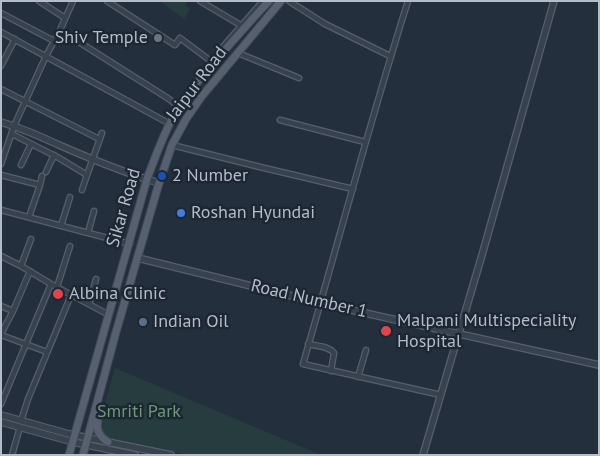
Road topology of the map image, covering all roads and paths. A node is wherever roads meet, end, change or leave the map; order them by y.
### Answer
1 (39, 1) edge
2 (73, 1) edge
3 (107, 1) edge
4 (200, 1) edge
5 (263, 1) edge
6 (269, 1) edge
7 (281, 1) edge
8 (289, 1) edge
9 (408, 1) edge
10 (554, 1) edge
11 (1, 13) edge
12 (66, 18) junction
13 (242, 27) junction
14 (60, 30) junction
15 (1, 32) edge
16 (15, 39) junction
17 (54, 41) junction
18 (238, 53) junction
19 (46, 56) junction
20 (390, 56) junction
21 (211, 63) junction
22 (1, 66) edge
23 (300, 78) dead end
24 (1, 89) edge
25 (25, 102) junction
26 (178, 106) junction
27 (280, 120) dead end
28 (1, 122) edge
29 (168, 123) junction
30 (14, 126) junction
31 (102, 133) dead end
32 (12, 134) junction
33 (99, 139) junction
34 (365, 142) junction
35 (31, 144) junction
36 (172, 145) junction
37 (54, 155) junction
38 (92, 159) junction
39 (1, 164) edge
40 (22, 165) dead end
41 (1, 175) edge
42 (87, 175) junction
43 (146, 179) junction
44 (159, 183) junction
45 (40, 185) junction
46 (353, 189) junction
47 (82, 190) dead end
48 (70, 197) dead end
49 (1, 210) edge
50 (94, 211) dead end
51 (120, 215) dead end
52 (29, 217) junction
53 (61, 226) junction
54 (88, 233) junction
55 (30, 239) dead end
56 (112, 239) junction
57 (128, 244) junction
58 (70, 246) dead end
59 (1, 256) edge
60 (138, 258) junction
61 (21, 266) junction
62 (30, 271) junction
63 (96, 280) dead end
64 (51, 284) junction
65 (57, 288) junction
66 (71, 295) junction
67 (320, 303) junction
68 (89, 304) junction
69 (1, 306) edge
70 (13, 311) junction
71 (108, 314) junction
72 (1, 334) edge
73 (459, 334) junction
74 (26, 344) junction
75 (308, 344) junction
76 (366, 350) dead end
77 (47, 352) junction
78 (599, 365) edge
79 (331, 370) junction
80 (358, 376) junction
81 (441, 395) junction
82 (1, 404) edge
83 (96, 407) junction
84 (1, 415) edge
85 (1, 422) edge
86 (20, 424) junction
87 (73, 437) junction
88 (87, 441) junction
89 (108, 442) junction
90 (12, 455) edge
91 (69, 455) edge
92 (83, 455) edge
93 (135, 455) edge
94 (171, 455) edge
95 (423, 455) edge

1 - 12 street
2 - 12 street
3 - 21 street
4 - 13 street
5 - 13 street
6 - 13 main road, Sikar Road
7 - 18 main road, Jaipur Road
8 - 20 street
9 - 20 street
10 - 73 street
11 - 17 street
12 - 14 street
13 - 21 main road, Sikar Road
14 - 17 street
14 - 26 street
15 - 16 street
16 - 19 street
16 - 22 street
17 - 19 street
18 - 23 street
18 - 36 main road, Jaipur Road
19 - 25 street
19 - 29 street
20 - 34 street
21 - 26 main road, Sikar Road
24 - 25 street
25 - 30 street
25 - 33 street
26 - 29 main road, Sikar Road
27 - 34 street
28 - 30 street
29 - 43 main road, Sikar Road
30 - 32 street
30 - 38 street
31 - 33 street
32 - 35 street
32 - 39 street
33 - 38 street
34 - 46 street
35 - 37 street
35 - 40 street
36 - 44 main road, Jaipur Road
36 - 46 street
37 - 42 street
37 - 45 street
38 - 42 street
38 - 43 street
41 - 45 street
42 - 47 street
43 - 44 street
43 - 57 main road, Sikar Road
44 - 60 main road, Jaipur Road
45 - 52 street
46 - 67 street
48 - 53 street
49 - 52 street
50 - 54 street
51 - 56 street
52 - 53 street
53 - 54 street
54 - 56 street
55 - 61 street
56 - 57 street
57 - 71 main road, Sikar Road
58 - 65 street
59 - 61 street
60 - 67 street, Road Number 1
60 - 83 main road, Jaipur Road
61 - 62 street
62 - 64 street
62 - 70 street
63 - 68 street
64 - 65 street
64 - 74 street
65 - 66 street
66 - 68 street
66 - 77 street
67 - 73 street, Road Number 1
67 - 75 street
68 - 71 street
69 - 70 street
70 - 72 street
71 - 87 main road, Sikar Road
72 - 74 street
73 - 78 street, Road Number 1
73 - 81 street
74 - 77 street
74 - 82 street
75 - 79 street
75 - 79 street
76 - 80 street
77 - 86 street
79 - 80 street
80 - 81 street
81 - 95 street
83 - 88 main road, Jaipur Road
83 - 89 main road
84 - 86 street
85 - 86 street
86 - 87 street
86 - 90 street
87 - 88 street
87 - 91 main road, Sikar Road
88 - 89 street
88 - 92 main road, Jaipur Road
88 - 93 street
89 - 94 street

